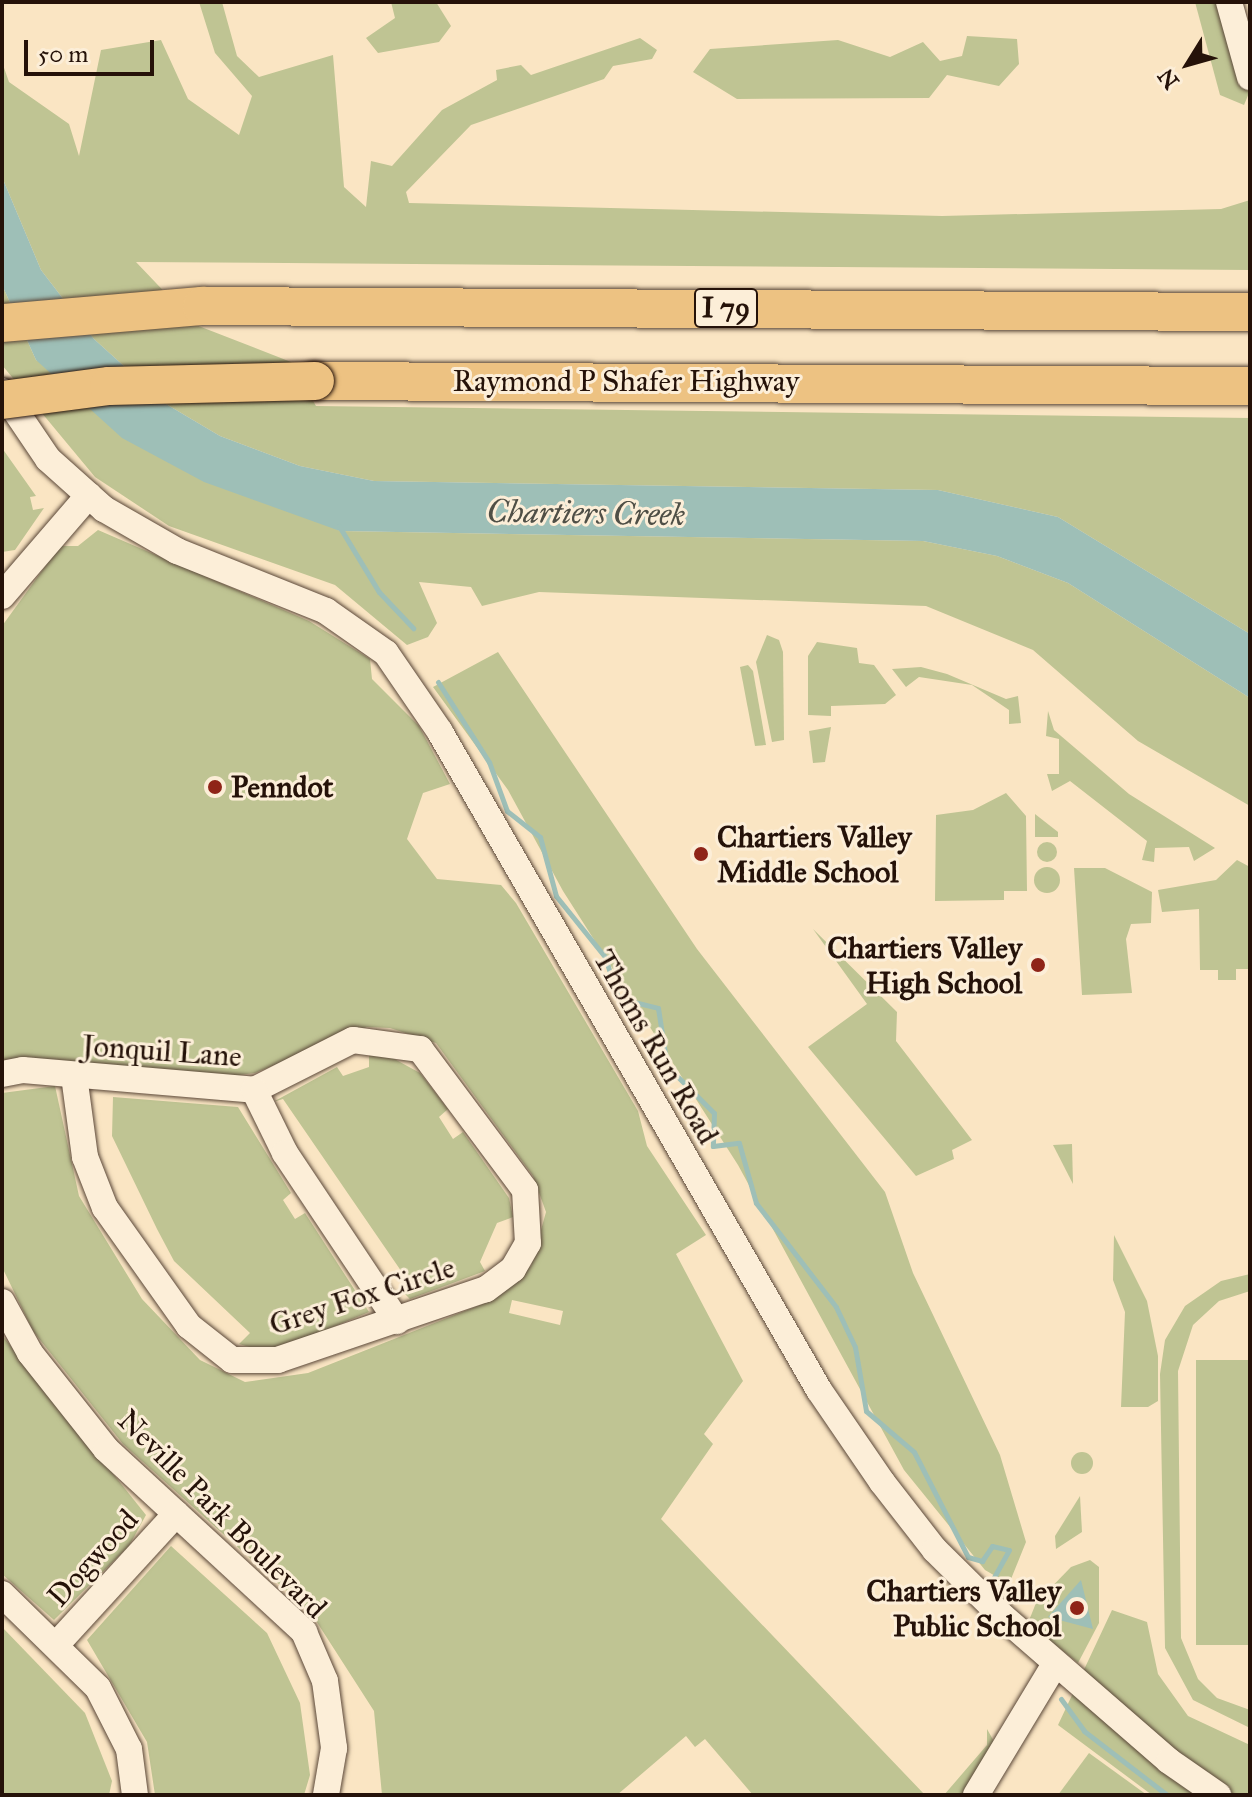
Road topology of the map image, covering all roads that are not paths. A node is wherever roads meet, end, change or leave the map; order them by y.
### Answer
1 (1229, 2) edge
2 (1250, 77) edge
3 (1250, 293) edge
4 (839, 309) junction
5 (1250, 312) edge
6 (2, 323) edge
7 (1250, 386) edge
8 (2, 391) edge
9 (2, 400) edge
10 (89, 495) junction
11 (2, 596) edge
12 (353, 1040) joint
13 (2, 1074) edge
14 (74, 1076) junction
15 (254, 1090) junction
16 (2, 1302) edge
17 (397, 1321) junction
18 (176, 1514) junction
19 (2, 1594) edge
20 (56, 1645) junction
21 (1055, 1664) junction
22 (135, 1795) edge
23 (326, 1795) edge
24 (976, 1795) edge
25 (1218, 1795) edge

1 - 2 street
3 - 4 highway
4 - 5 highway, I 79
4 - 6 highway, I 79
7 - 9 highway, Raymond P Shafer Highway, bridge
8 - 10 street, Thoms Run Road
10 - 11 street
10 - 21 street, Thoms Run Road
12 - 15 street, Jonquil Lane
12 - 17 street, Grey Fox Circle
13 - 14 street, Jonquil Lane
14 - 15 street, Jonquil Lane
14 - 17 street, Grey Fox Circle
15 - 17 street
16 - 18 street, Neville Park Boulevard
18 - 20 street, Dogwood
18 - 23 street, Neville Park Boulevard
19 - 20 street
20 - 22 street
21 - 24 street
21 - 25 street, Thoms Run Road

